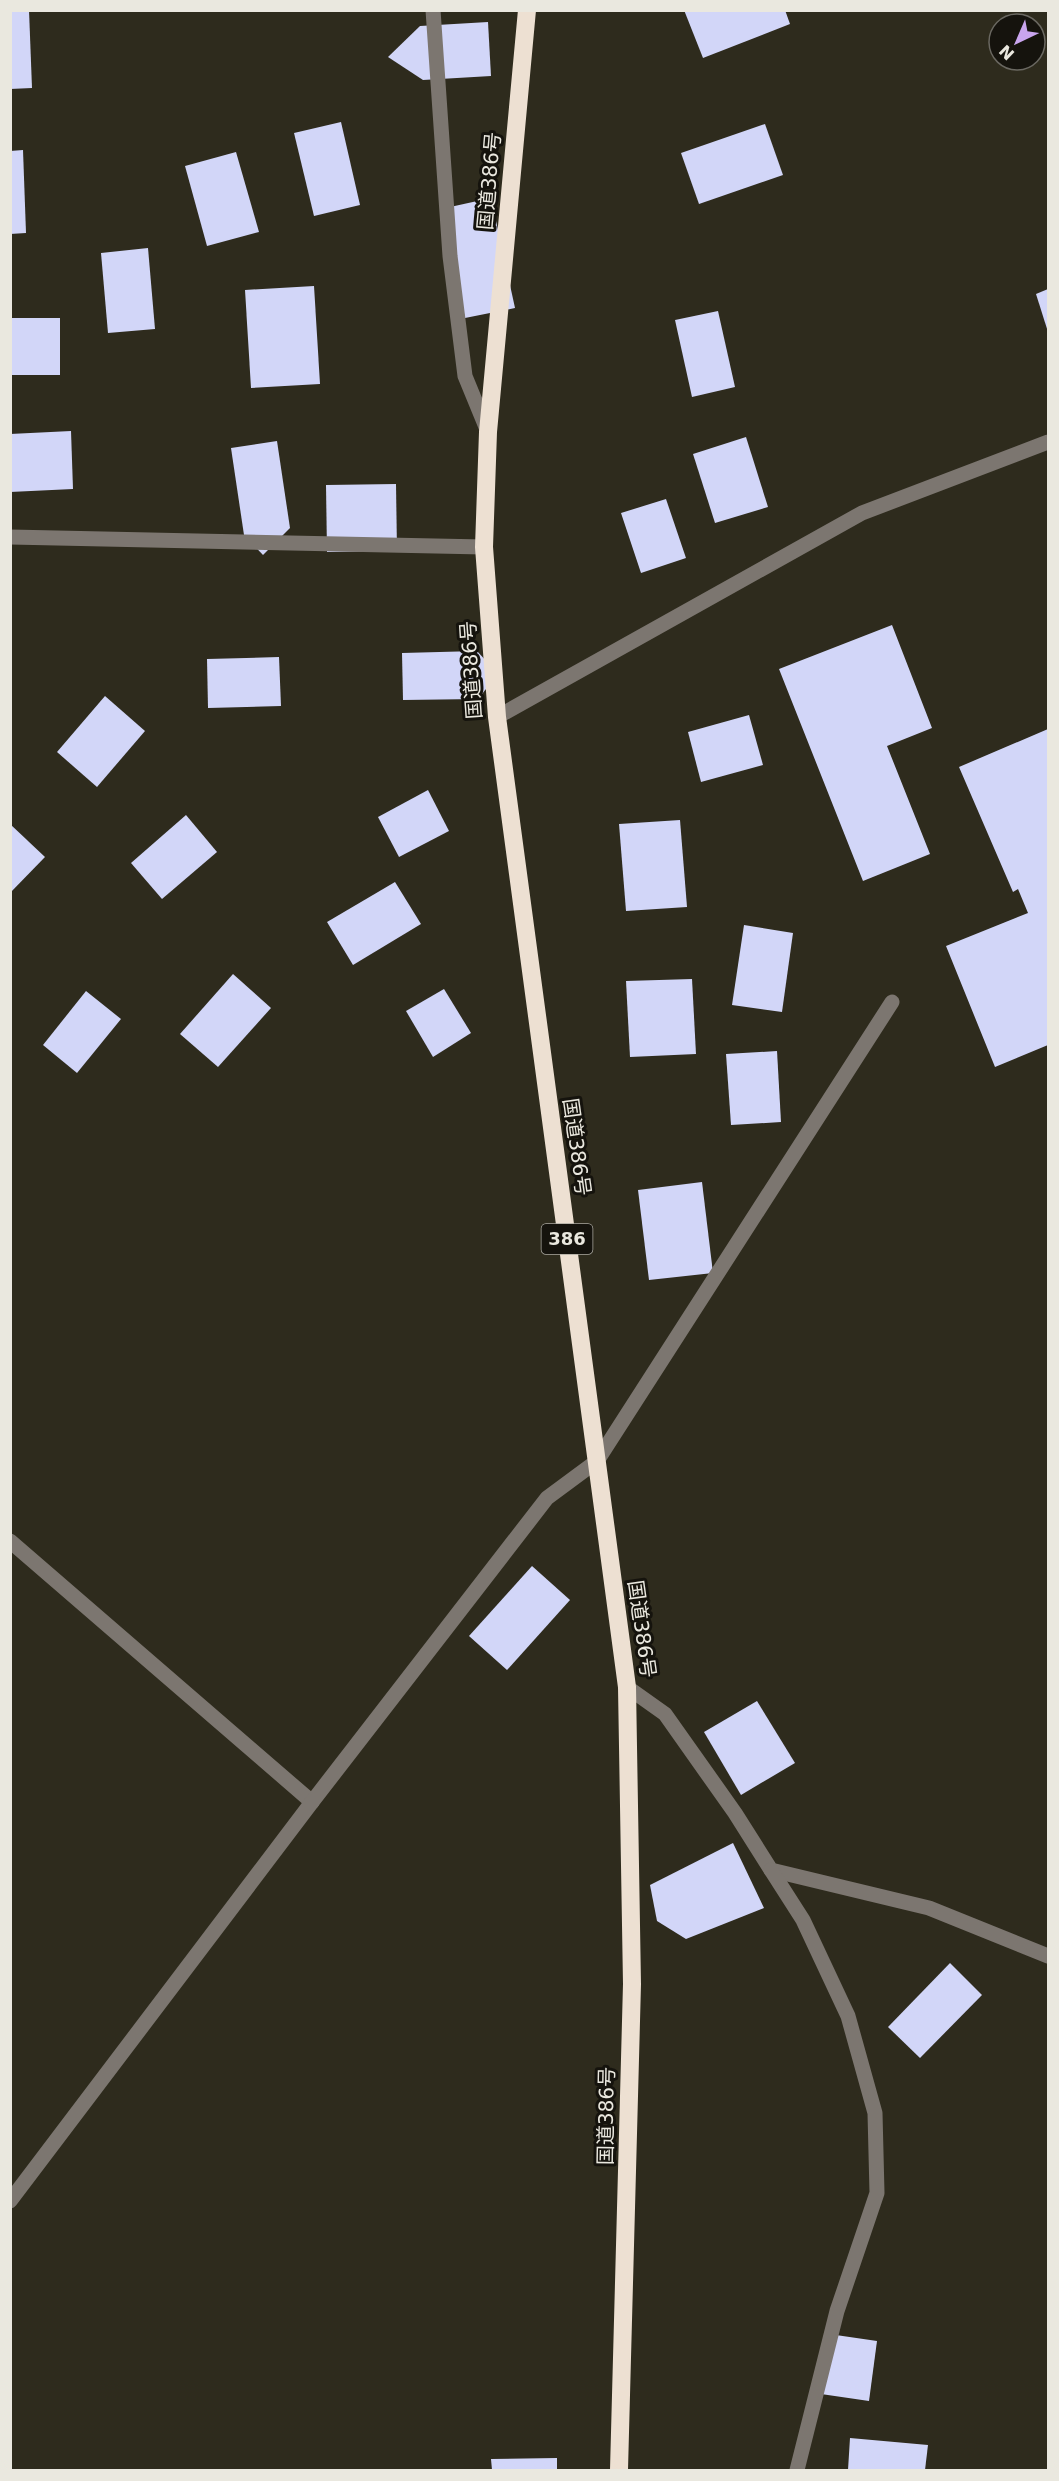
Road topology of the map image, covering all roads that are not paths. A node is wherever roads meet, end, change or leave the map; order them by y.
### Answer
1 (433, 10) edge
2 (528, 10) edge
3 (488, 432) junction
4 (1048, 442) edge
5 (10, 537) edge
6 (484, 547) junction
7 (497, 717) junction
8 (892, 1002) dead end
9 (597, 1461) junction
10 (10, 1542) edge
11 (627, 1687) junction
12 (312, 1802) junction
13 (771, 1870) junction
14 (1048, 1956) edge
15 (10, 2202) edge
16 (619, 2470) edge
17 (796, 2470) edge

1 - 3 street
2 - 3 highway, 国道386号 / 386
3 - 6 highway, 国道386号 / 386
4 - 7 street
5 - 6 street
6 - 7 highway, 国道386号 / 386
7 - 9 highway, 国道386号 / 386
8 - 9 street
9 - 11 highway, 国道386号 / 386
9 - 12 street
10 - 12 street
11 - 13 street
11 - 16 highway, 国道386号 / 386
12 - 15 street
13 - 14 street
13 - 17 street

